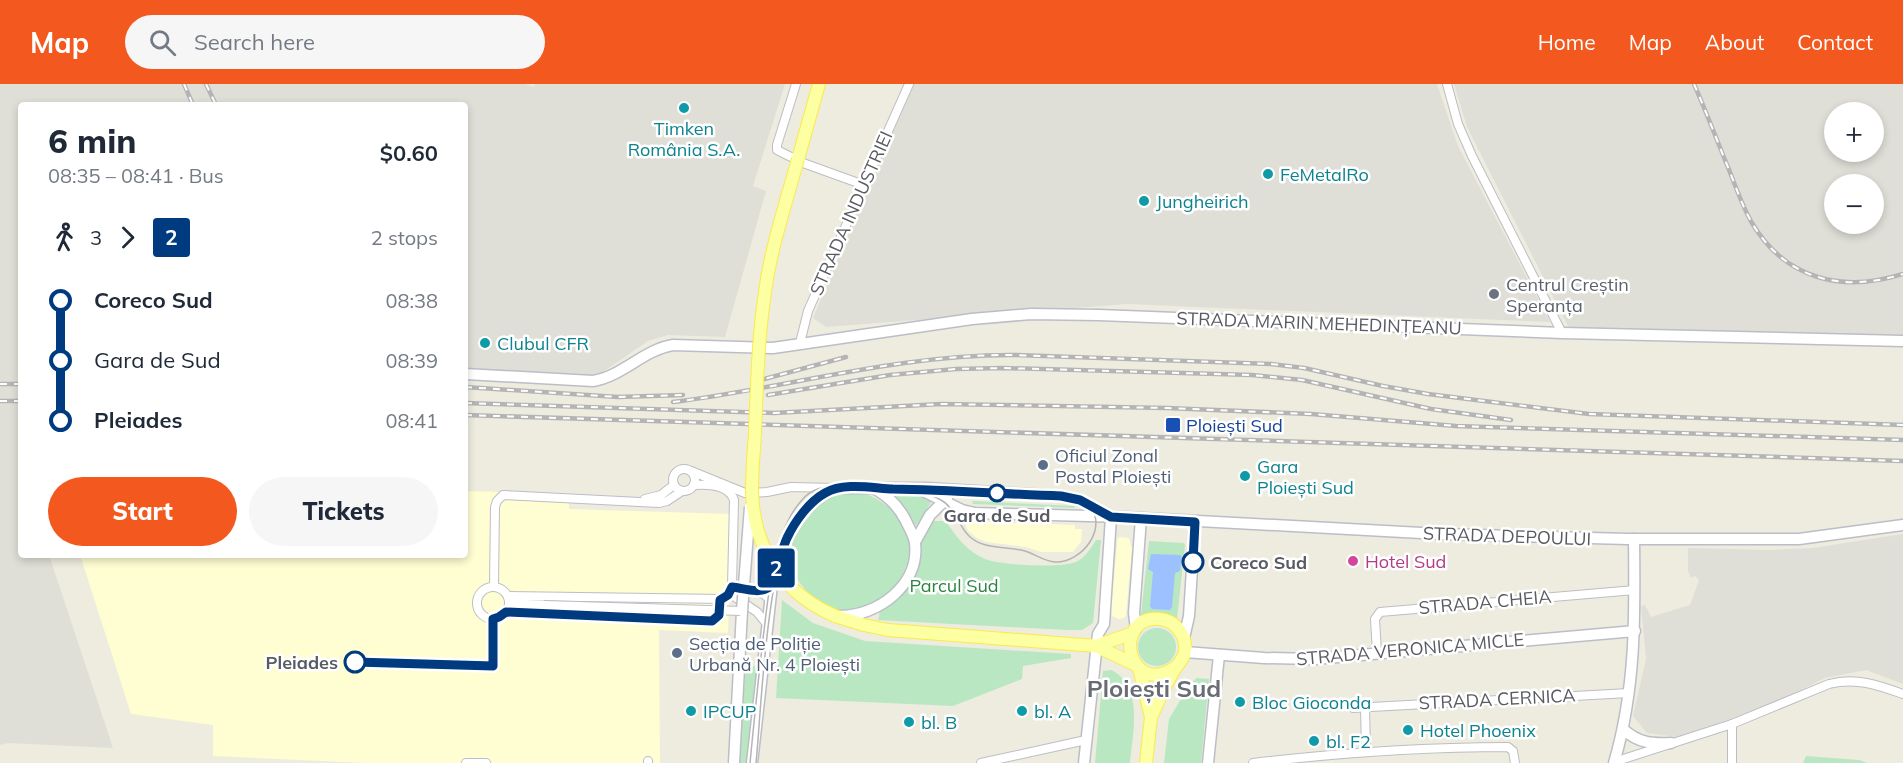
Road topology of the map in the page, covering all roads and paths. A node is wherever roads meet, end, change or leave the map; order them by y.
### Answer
1 (796, 84) edge
2 (819, 84) edge
3 (909, 84) edge
4 (1447, 84) edge
5 (864, 185) junction
6 (1562, 333) junction
7 (1903, 341) edge
8 (800, 343) junction
9 (468, 374) edge
10 (691, 471) junction
11 (674, 484) junction
12 (694, 485) junction
13 (801, 487) junction
14 (838, 488) junction
15 (873, 488) junction
16 (919, 489) junction
17 (682, 491) junction
18 (957, 491) junction
19 (747, 497) junction
20 (734, 500) junction
21 (635, 501) junction
22 (944, 501) junction
23 (1111, 517) junction
24 (1141, 518) junction
25 (1195, 522) junction
26 (796, 524) junction
27 (1903, 525) edge
28 (1634, 539) junction
29 (915, 542) junction
30 (772, 585) junction
31 (494, 586) junction
32 (731, 590) junction
33 (1635, 590) junction
34 (759, 591) junction
35 (770, 598) junction
36 (508, 600) junction
37 (696, 600) junction
38 (720, 600) junction
39 (691, 611) junction
40 (506, 612) junction
41 (742, 612) junction
42 (835, 616) junction
43 (679, 620) junction
44 (698, 621) junction
45 (767, 624) junction
46 (1134, 631) junction
47 (1635, 631) junction
48 (1184, 638) junction
49 (1096, 647) junction
50 (1185, 652) junction
51 (1377, 653) junction
52 (1219, 655) junction
53 (1137, 666) junction
54 (1176, 667) junction
55 (1629, 693) junction
56 (1145, 694) junction
57 (1903, 694) edge
58 (1365, 707) junction
59 (1353, 708) dead end
60 (1151, 717) junction
61 (1732, 724) junction
62 (1623, 729) junction
63 (1086, 740) junction
64 (1671, 743) junction
65 (1366, 751) junction
66 (466, 763) edge
67 (486, 763) edge
68 (734, 763) edge
69 (752, 763) edge
70 (981, 763) edge
71 (1084, 763) edge
72 (1146, 763) edge
73 (1208, 763) edge
74 (1253, 763) edge
75 (1515, 763) edge
76 (1614, 763) edge
77 (1732, 763) edge

1 - 5 street
2 - 19 main road, bridge
3 - 5 street, STRADA INDUSTRIEI
4 - 6 street
5 - 8 street, STRADA INDUSTRIEI
6 - 7 main road, STRADA MARIN MEHEDINȚEANU
6 - 8 main road, STRADA MARIN MEHEDINȚEANU
8 - 9 main road, STRADA MARIN MEHEDINȚEANU
10 - 11 street
10 - 12 street
10 - 19 street
11 - 17 street
11 - 21 street
12 - 17 street
12 - 20 street
13 - 14 street
13 - 19 street
13 - 26 street
14 - 15 main road, STRADA DEPOULUI
14 - 26 main road
15 - 16 main road, STRADA DEPOULUI
15 - 29 main road
16 - 18 main road, STRADA DEPOULUI
16 - 22 main road, STRADA DEPOULUI
17 - 21 street
18 - 22 main road
18 - 23 main road, STRADA DEPOULUI
19 - 20 street
19 - 41 main road, bridge
19 - 42 main road, bridge
20 - 32 street
21 - 31 street
22 - 23 main road, STRADA DEPOULUI
22 - 29 main road
23 - 24 main road, STRADA DEPOULUI
23 - 49 main road
24 - 25 main road, STRADA DEPOULUI
24 - 46 main road
25 - 28 main road, STRADA DEPOULUI
25 - 48 main road
26 - 30 main road
27 - 28 main road, STRADA DEPOULUI
28 - 33 main road
29 - 42 main road
30 - 34 street
30 - 35 main road
31 - 36 street
31 - 40 street
32 - 34 street
32 - 38 street
32 - 45 street
33 - 47 main road
33 - 51 street, STRADA CHEIA
34 - 35 street
35 - 45 main road
36 - 37 street
36 - 40 street
36 - 41 street, bridge
37 - 38 street
37 - 39 street
38 - 44 street
39 - 43 street
39 - 44 street
40 - 43 street
41 - 68 main road
42 - 49 main road
43 - 44 street
45 - 69 main road
46 - 48 main road
46 - 49 main road
46 - 53 main road
47 - 51 main road, STRADA VERONICA MICLE
47 - 55 main road
48 - 50 main road
49 - 53 main road
49 - 56 main road
49 - 63 main road
50 - 52 main road, STRADA VERONICA MICLE
50 - 54 main road
51 - 52 main road, STRADA VERONICA MICLE
52 - 73 main road
53 - 54 main road
53 - 56 main road
54 - 60 main road
55 - 58 street, STRADA CERNICA
55 - 62 main road
56 - 60 main road
57 - 61 street
58 - 59 street, STRADA CERNICA
58 - 65 street
60 - 72 main road
61 - 64 street
61 - 77 street
62 - 64 main road
62 - 76 main road
63 - 70 street
63 - 71 main road
64 - 76 street
65 - 74 street
65 - 75 street
66 - 67 street

